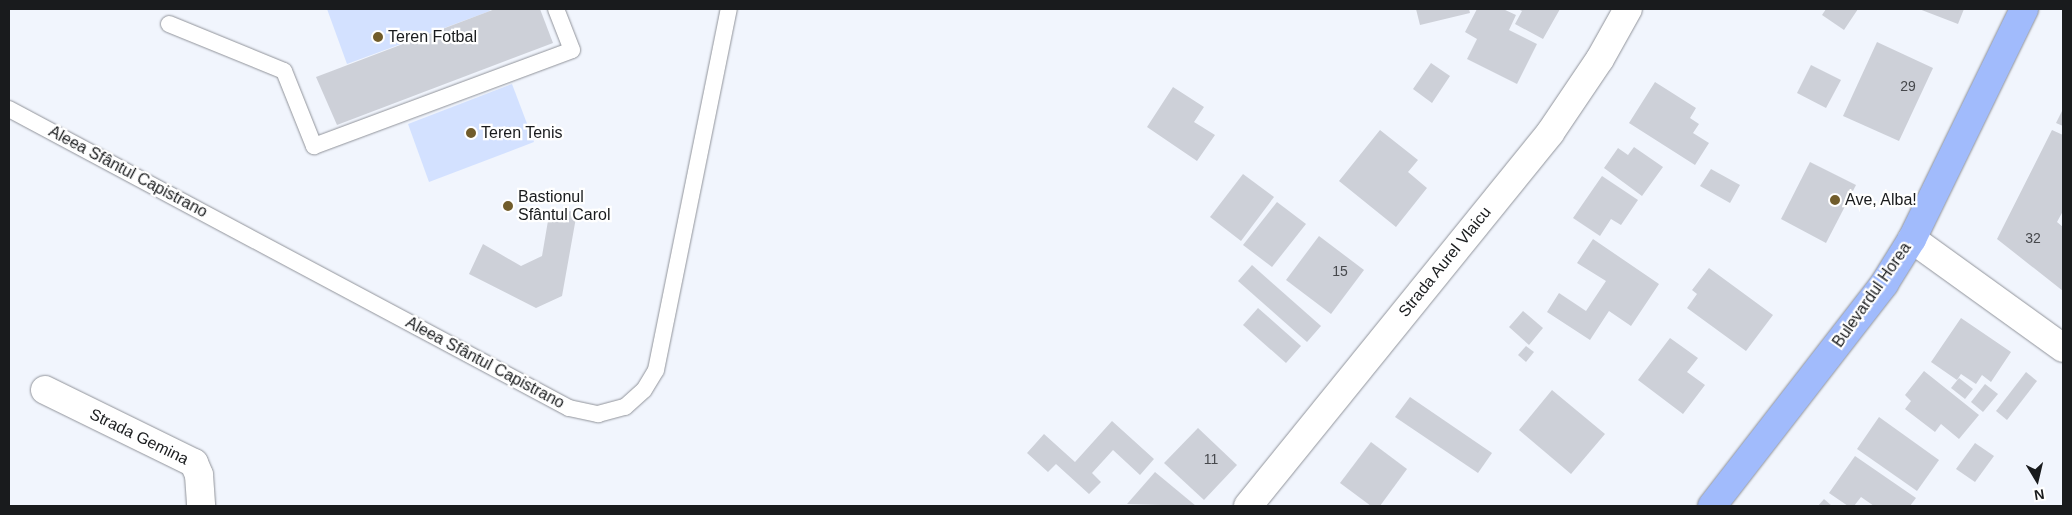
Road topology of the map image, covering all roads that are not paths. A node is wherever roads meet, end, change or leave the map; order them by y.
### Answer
1 (556, 9) edge
2 (729, 9) edge
3 (1628, 9) edge
4 (2024, 9) edge
5 (169, 24) dead end
6 (9, 109) edge
7 (1912, 239) junction
8 (2063, 348) edge
9 (45, 390) dead end
10 (201, 506) edge
11 (1248, 506) edge
12 (1712, 506) edge

1 - 5 lane
2 - 6 lane, Aleea Sfântul Capistrano
3 - 11 street, Strada Aurel Vlaicu
4 - 7 main road, Bulevardul Horea
7 - 8 street
7 - 12 main road, Bulevardul Horea
9 - 10 street, Strada Gemina

